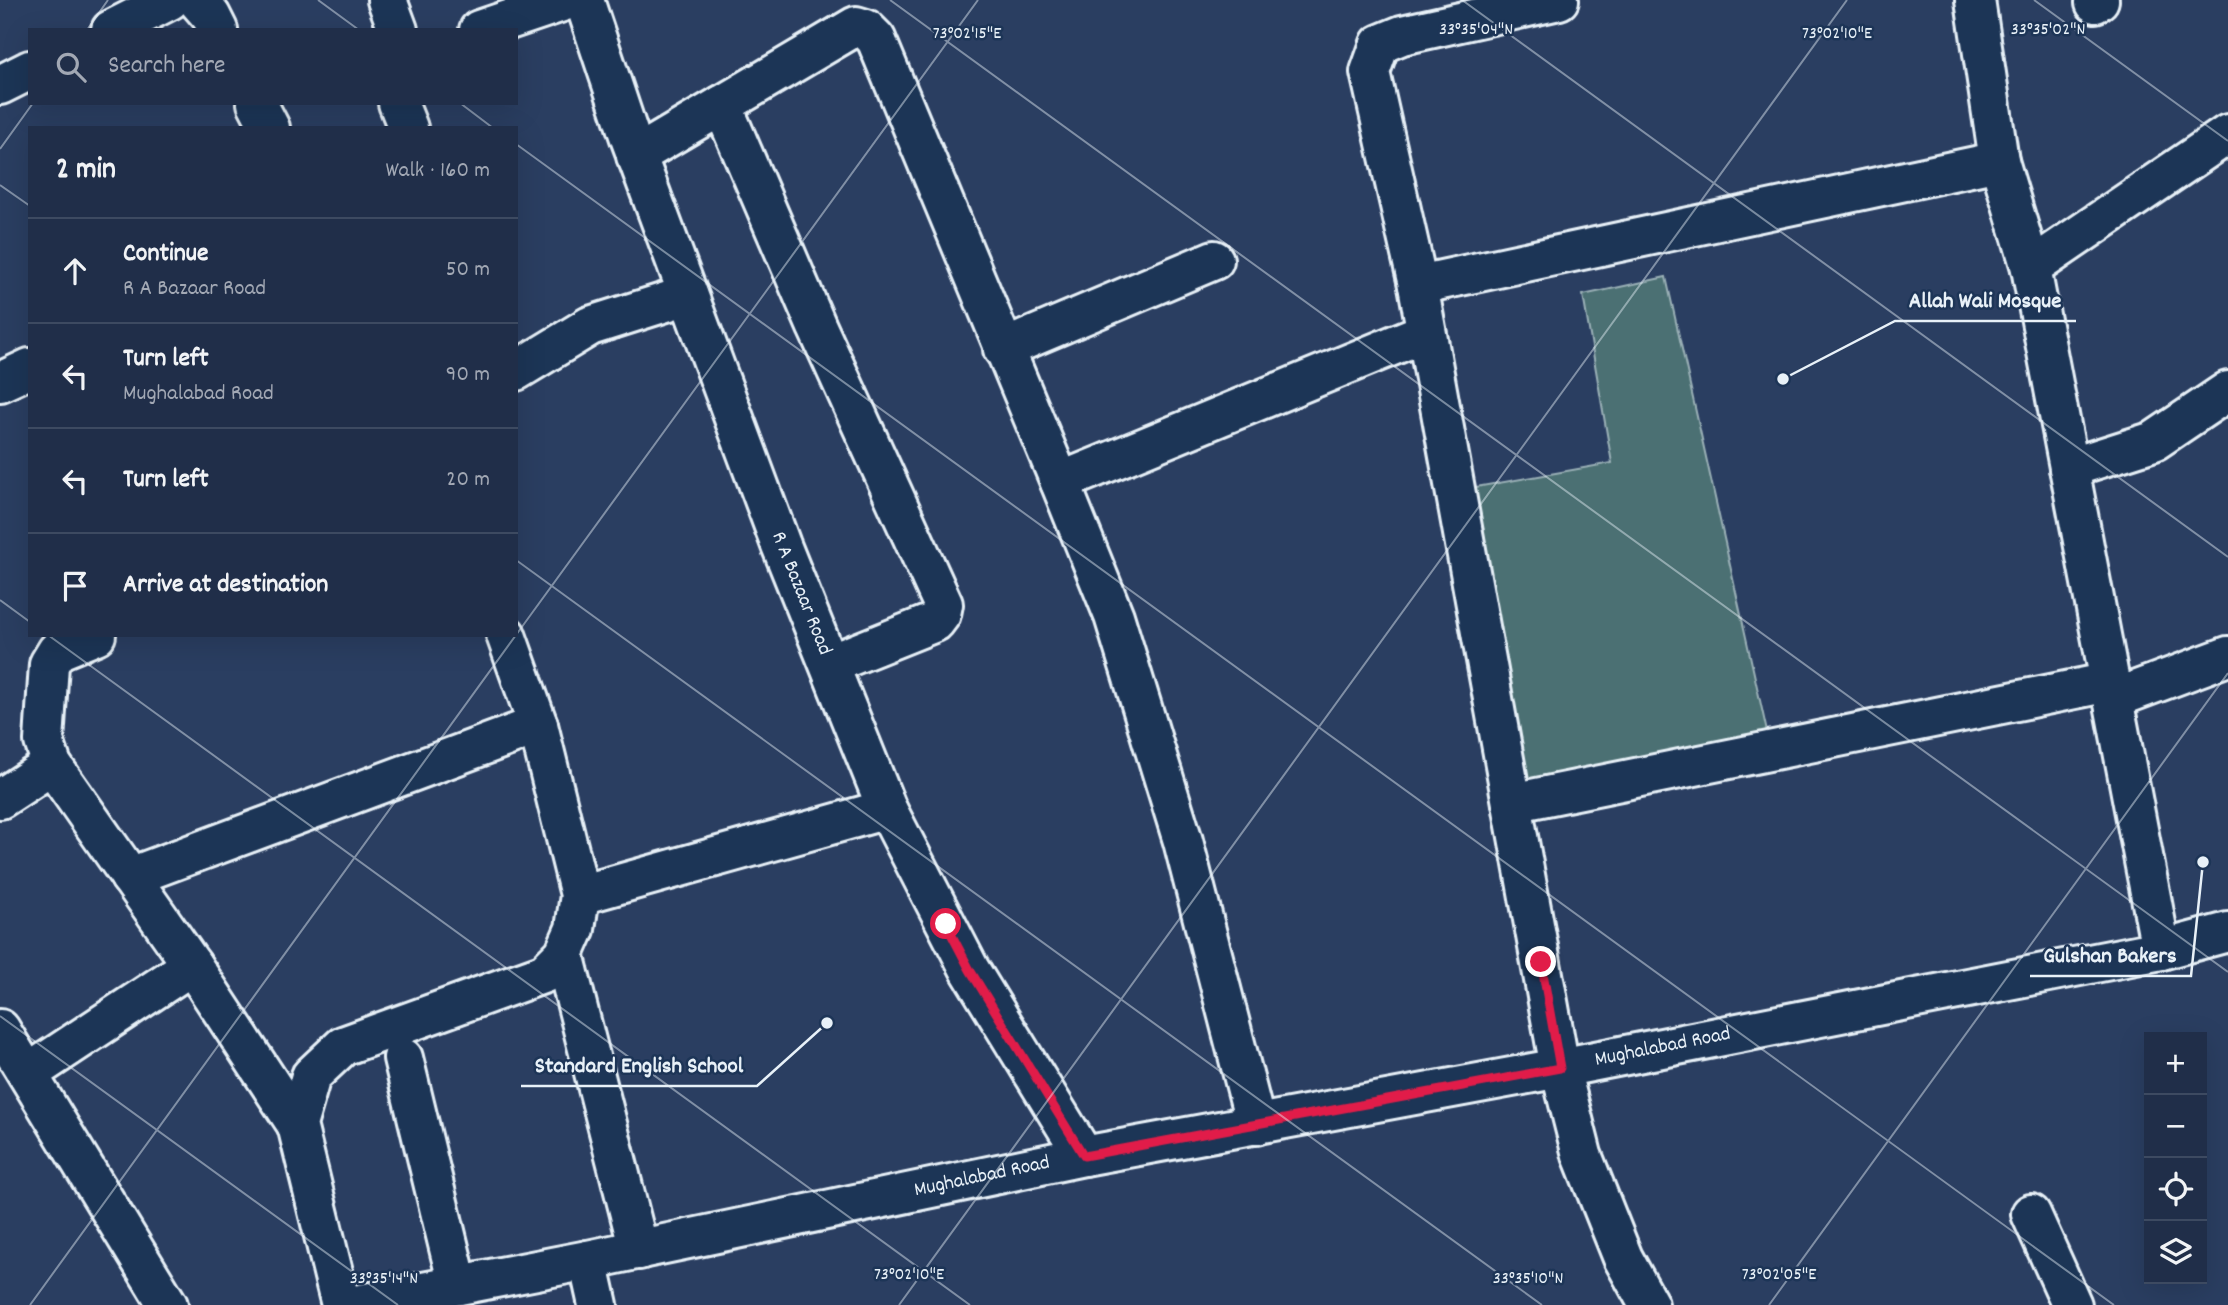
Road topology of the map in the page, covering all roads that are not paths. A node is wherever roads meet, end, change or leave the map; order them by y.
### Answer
1 (170, 0) edge
2 (197, 0) edge
3 (387, 0) edge
4 (568, 0) edge
5 (584, 0) edge
6 (1559, 0) edge
7 (1975, 0) edge
8 (126, 17) edge
9 (217, 28) edge
10 (397, 28) edge
11 (486, 28) edge
12 (28, 71) edge
13 (0, 85) edge
14 (258, 105) edge
15 (399, 105) edge
16 (722, 105) junction
17 (269, 126) edge
18 (407, 126) edge
19 (2228, 134) edge
20 (636, 156) junction
21 (1999, 162) junction
22 (1214, 260) dead end
23 (2031, 268) junction
24 (1418, 285) junction
25 (688, 295) junction
26 (1426, 331) junction
27 (1003, 349) junction
28 (518, 365) edge
29 (28, 369) edge
30 (0, 382) edge
31 (2228, 391) edge
32 (2069, 468) junction
33 (1060, 482) junction
34 (91, 637) edge
35 (507, 637) edge
36 (2228, 656) edge
37 (830, 664) junction
38 (2111, 690) junction
39 (538, 725) junction
40 (52, 765) junction
41 (0, 799) edge
42 (1512, 803) junction
43 (887, 808) junction
44 (130, 877) junction
45 (580, 895) junction
46 (2228, 932) edge
47 (2161, 950) junction
48 (564, 954) junction
49 (192, 965) junction
50 (0, 1029) edge
51 (403, 1058) dead end
52 (1560, 1068) junction
53 (29, 1073) junction
54 (297, 1125) junction
55 (1256, 1125) junction
56 (1084, 1156) junction
57 (2031, 1213) dead end
58 (639, 1250) junction
59 (588, 1260) junction
60 (458, 1285) junction
61 (167, 1305) edge
62 (341, 1305) edge
63 (356, 1305) edge
64 (598, 1305) edge
65 (1649, 1305) edge
66 (2072, 1305) edge

1 - 8 street
2 - 9 street
3 - 10 street
4 - 11 street
5 - 20 street, R A Bazaar Road
6 - 24 street
7 - 21 street
12 - 13 street
14 - 17 street
15 - 18 street
16 - 20 street
16 - 27 street
16 - 37 street
19 - 23 street
20 - 25 street, R A Bazaar Road
21 - 23 street
21 - 24 street
22 - 27 street
23 - 32 street
24 - 26 street
25 - 28 street
25 - 37 street, R A Bazaar Road
26 - 33 street
26 - 42 street
27 - 33 street
29 - 30 street
31 - 32 street
32 - 38 street
33 - 55 street
34 - 40 street
35 - 39 street
36 - 38 street
37 - 43 street, R A Bazaar Road
38 - 42 street
38 - 47 street
39 - 44 street
39 - 45 street
40 - 41 street
40 - 44 street
42 - 52 street
43 - 45 street
43 - 56 street, R A Bazaar Road
44 - 49 street
45 - 48 street
46 - 47 street, Mughalabad Road
47 - 52 street, Mughalabad Road
48 - 54 street
48 - 58 street
49 - 53 street
49 - 54 street
50 - 53 street
51 - 60 street
52 - 55 street, Mughalabad Road
52 - 65 street
53 - 61 street
54 - 62 street
55 - 56 street, Mughalabad Road
56 - 58 street, Mughalabad Road
57 - 66 street
58 - 59 street, Mughalabad Road
59 - 60 street, Mughalabad Road
59 - 64 street
60 - 63 street, Mughalabad Road

